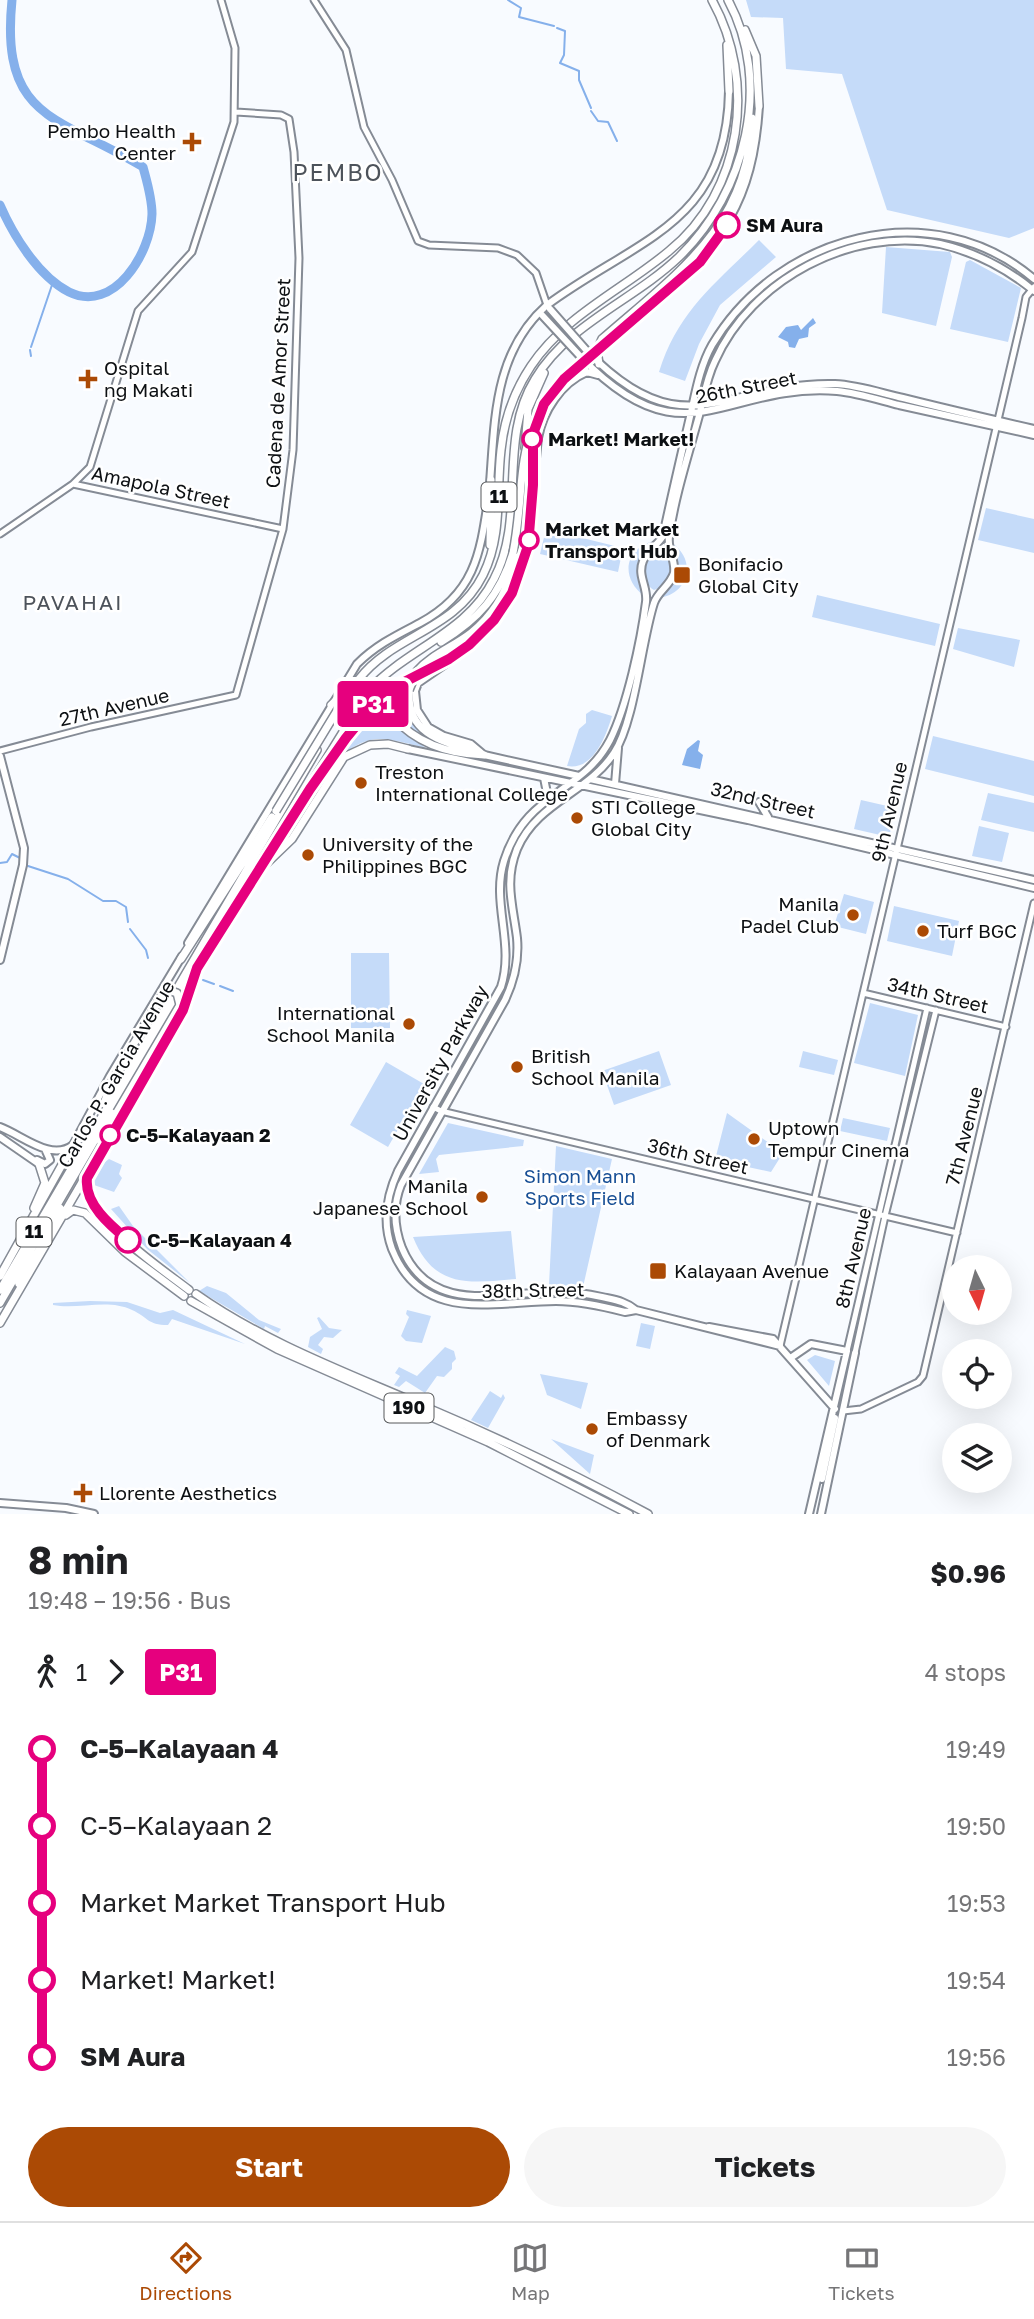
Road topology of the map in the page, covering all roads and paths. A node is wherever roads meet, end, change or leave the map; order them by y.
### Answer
1 (221, 0) edge
2 (314, 0) edge
3 (712, 0) edge
4 (728, 0) edge
5 (739, 21) junction
6 (726, 27) junction
7 (752, 89) junction
8 (729, 91) joint
9 (759, 106) joint
10 (236, 112) junction
11 (1034, 279) edge
12 (1033, 289) edge
13 (651, 306) tunnel mouth
14 (548, 307) junction
15 (541, 313) junction
16 (559, 349) junction
17 (582, 358) junction
18 (599, 364) junction
19 (598, 375) junction
20 (691, 410) junction
21 (700, 410) junction
22 (996, 424) junction
23 (1034, 429) edge
24 (533, 434) dead end
25 (1034, 435) edge
26 (491, 480) junction
27 (73, 484) junction
28 (533, 485) junction
29 (283, 529) junction
30 (0, 534) edge
31 (652, 548) junction
32 (671, 552) junction
33 (485, 572) junction
34 (644, 586) junction
35 (662, 591) junction
36 (469, 645) junction
37 (412, 655) junction
38 (360, 678) junction
39 (236, 695) joint
40 (331, 705) junction
41 (619, 744) junction
42 (408, 749) joint
43 (482, 753) junction
44 (0, 754) edge
45 (580, 777) junction
46 (544, 778) junction
47 (591, 779) junction
48 (569, 783) junction
49 (615, 784) junction
50 (579, 786) junction
51 (310, 789) junction
52 (548, 797) junction
53 (759, 802) dead end
54 (769, 818) junction
55 (896, 851) junction
56 (259, 870) junction
57 (1034, 880) edge
58 (1034, 888) edge
59 (1034, 903) edge
60 (192, 945) junction
61 (181, 959) junction
62 (0, 960) edge
63 (194, 966) junction
64 (167, 983) junction
65 (156, 991) dead end
66 (863, 993) junction
67 (927, 1008) junction
68 (936, 1010) junction
69 (1006, 1027) junction
70 (433, 1107) junction
71 (441, 1111) junction
72 (101, 1118) junction
73 (0, 1127) edge
74 (0, 1137) edge
75 (73, 1145) junction
76 (44, 1148) junction
77 (97, 1149) junction
78 (37, 1162) junction
79 (90, 1170) junction
80 (51, 1187) junction
81 (64, 1196) junction
82 (814, 1199) junction
83 (94, 1203) junction
84 (86, 1213) junction
85 (882, 1215) junction
86 (61, 1220) junction
87 (957, 1233) junction
88 (47, 1236) junction
89 (0, 1267) edge
90 (0, 1276) edge
91 (0, 1290) edge
92 (190, 1295) junction
93 (473, 1297) joint
94 (0, 1303) edge
95 (471, 1306) joint
96 (636, 1310) junction
97 (0, 1317) edge
98 (0, 1323) edge
99 (780, 1346) junction
100 (847, 1351) junction
101 (855, 1353) joint
102 (792, 1357) junction
103 (835, 1409) junction
104 (843, 1411) junction
105 (0, 1503) edge
106 (815, 1513) edge
107 (94, 1514) edge
108 (629, 1514) edge
109 (648, 1514) edge

1 - 10 street
2 - 14 street
3 - 6 main road, Carlos P. Garcia Avenue / 11
4 - 5 main road, Carlos P. Garcia Avenue / 11
5 - 7 main road, Carlos P. Garcia Avenue / 11
5 - 9 main road
6 - 8 main road
6 - 33 main road, Carlos P. Garcia Avenue / 11
7 - 16 main road, Carlos P. Garcia Avenue / 11
7 - 18 main road
8 - 14 main road, Carlos P. Garcia Avenue
9 - 13 main road
10 - 27 street
10 - 29 street, Cadena de Amor Street
11 - 20 main road
12 - 21 main road
12 - 22 street, 9th Avenue
14 - 15 main road, Carlos P. Garcia Avenue
14 - 18 main road, 26th Street, bridge
15 - 17 main road, 26th Street, bridge
15 - 26 main road, Carlos P. Garcia Avenue
16 - 37 main road, Carlos P. Garcia Avenue / 11
16 - 43 main road, bridge
17 - 19 main road, 26th Street
17 - 37 main road, bridge
18 - 20 main road, 26th Street
19 - 20 main road, 26th Street
19 - 28 main road
20 - 21 main road, 26th Street
20 - 31 main road
21 - 22 main road, 26th Street
21 - 32 main road
22 - 23 main road, 26th Street
22 - 25 main road, 26th Street
22 - 55 street, 9th Avenue
24 - 28 main road
26 - 33 main road
26 - 40 main road, Carlos P. Garcia Avenue
27 - 29 street, Amapola Street
27 - 30 street
28 - 36 main road
29 - 39 street, Cadena de Amor Street
31 - 32 main road
31 - 34 main road
32 - 35 main road
33 - 38 main road, Carlos P. Garcia Avenue / 11
34 - 35 main road
34 - 45 main road, University Parkway
35 - 41 main road
36 - 43 main road, 32nd Street
36 - 51 main road
37 - 51 main road, Carlos P. Garcia Avenue / 11
38 - 40 main road
38 - 63 main road, Carlos P. Garcia Avenue / 11
39 - 44 street, 27th Avenue
40 - 61 main road, Carlos P. Garcia Avenue
41 - 47 main road
41 - 49 main road
42 - 46 main road, 32nd Street
42 - 56 main road
43 - 45 main road, 32nd Street
43 - 60 main road, bridge
44 - 62 main road
45 - 47 main road, 32nd Street
45 - 48 main road, University Parkway
46 - 48 main road, 32nd Street
46 - 52 main road
47 - 49 main road, 32nd Street
47 - 50 main road, University Parkway
48 - 50 main road, 32nd Street
48 - 52 main road, University Parkway
49 - 54 main road, 32nd Street
50 - 55 main road, 32nd Street
50 - 71 main road, University Parkway
51 - 56 main road, Carlos P. Garcia Avenue / 11
52 - 70 main road, University Parkway
53 - 54 main road
54 - 55 main road, 32nd Street
55 - 57 main road, 32nd Street
55 - 58 main road, 32nd Street
55 - 66 street, 9th Avenue
56 - 63 main road, Carlos P. Garcia Avenue / 11
59 - 69 street, 7th Avenue
60 - 61 main road
60 - 63 main road
61 - 64 main road, Carlos P. Garcia Avenue
63 - 72 main road, Carlos P. Garcia Avenue / 11
63 - 79 main road
63 - 81 main road, Carlos P. Garcia Avenue / 11
64 - 65 main road
64 - 75 main road, Carlos P. Garcia Avenue
66 - 67 street, 34th Street
66 - 82 street, 9th Avenue
67 - 68 street, 34th Street
67 - 85 street, 8th Avenue
68 - 69 street, 34th Street
68 - 85 street, 8th Avenue
69 - 87 street, 7th Avenue
70 - 71 street, 36th Street
70 - 95 main road, University Parkway
71 - 82 street, 36th Street
71 - 93 main road, University Parkway
72 - 75 main road
72 - 77 main road, bridge
72 - 91 main road, Carlos P. Garcia Avenue / 11
73 - 76 main road
74 - 78 main road
75 - 76 main road
75 - 80 main road
76 - 78 main road
77 - 79 main road
77 - 81 main road
78 - 80 main road
78 - 89 main road
79 - 83 main road
79 - 86 main road
80 - 90 main road
81 - 88 main road
81 - 94 main road, Carlos P. Garcia Avenue / 11
82 - 85 street, 36th Street
82 - 99 street, 9th Avenue
83 - 84 main road
83 - 92 main road, 190
84 - 86 main road
84 - 92 main road, 190
85 - 87 street, 36th Street
85 - 100 street, 8th Avenue
85 - 101 street, 8th Avenue
86 - 88 main road
86 - 98 main road
87 - 104 street, 7th Avenue
88 - 97 main road
92 - 108 main road, 190
92 - 109 main road, 190
93 - 96 main road, 38th Street
95 - 96 main road, 38th Street
96 - 99 main road, 38th Street
99 - 102 main road, 38th Street
100 - 102 main road
100 - 103 main road, 8th Avenue
101 - 104 main road, 8th Avenue
102 - 103 main road, 38th Street
103 - 106 main road, 8th Avenue
104 - 106 main road, 8th Avenue
105 - 107 main road

